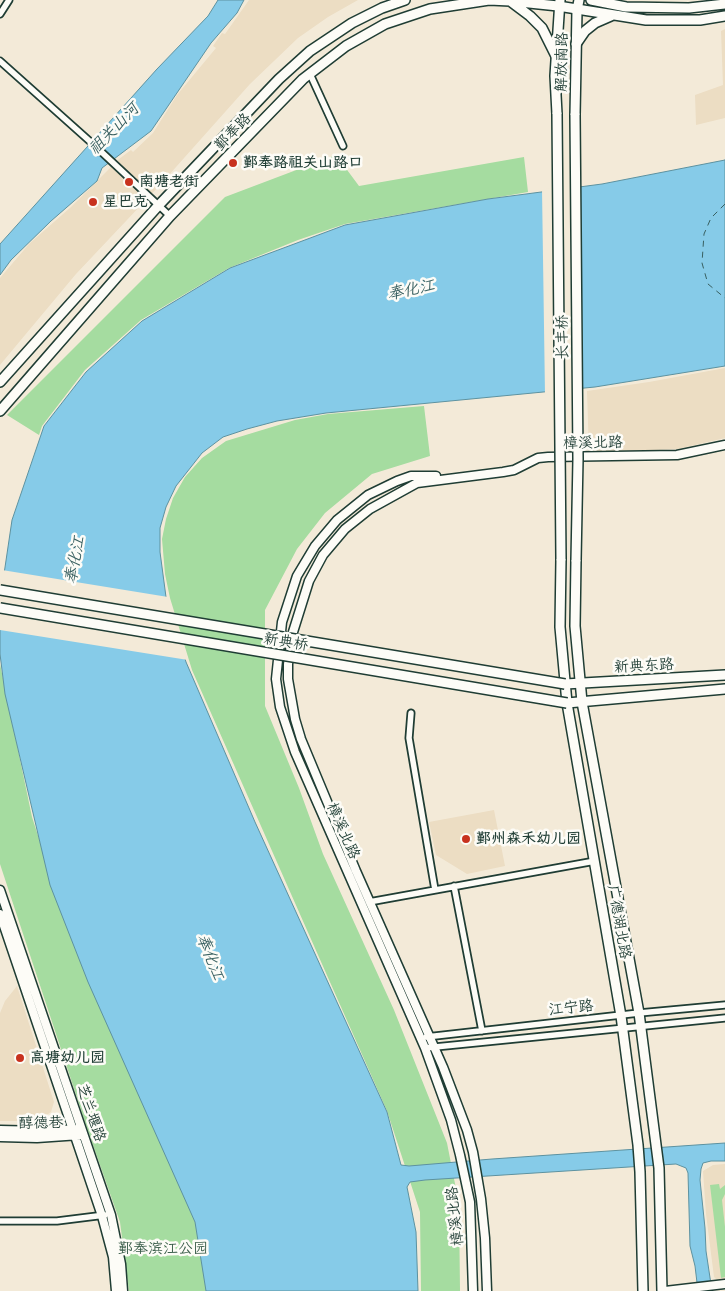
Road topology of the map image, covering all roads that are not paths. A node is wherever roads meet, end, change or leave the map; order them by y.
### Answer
1 (9, 0) edge
2 (405, 0) edge
3 (579, 0) edge
4 (591, 0) edge
5 (718, 0) edge
6 (510, 1) edge
7 (610, 2) edge
8 (559, 3) edge
9 (725, 4) edge
10 (708, 6) junction
11 (576, 10) junction
12 (0, 14) edge
13 (611, 16) junction
14 (725, 16) edge
15 (576, 44) junction
16 (556, 56) junction
17 (0, 61) edge
18 (310, 74) junction
19 (574, 115) joint
20 (343, 146) dead end
21 (158, 206) junction
22 (170, 216) junction
23 (0, 382) edge
24 (0, 411) edge
25 (725, 446) edge
26 (463, 477) junction
27 (561, 559) joint
28 (576, 560) joint
29 (0, 590) edge
30 (0, 608) edge
31 (725, 675) edge
32 (565, 684) junction
33 (580, 684) junction
34 (725, 689) edge
35 (582, 702) junction
36 (567, 703) junction
37 (411, 713) dead end
38 (595, 861) junction
39 (454, 886) junction
40 (0, 890) edge
41 (435, 890) junction
42 (370, 902) junction
43 (0, 914) edge
44 (725, 1005) edge
45 (639, 1013) junction
46 (621, 1016) junction
47 (725, 1018) edge
48 (640, 1025) junction
49 (622, 1027) junction
50 (482, 1031) junction
51 (429, 1037) junction
52 (420, 1038) junction
53 (434, 1047) junction
54 (425, 1048) junction
55 (0, 1130) edge
56 (78, 1132) junction
57 (0, 1137) edge
58 (111, 1215) junction
59 (102, 1216) junction
60 (0, 1220) edge
61 (725, 1284) edge
62 (116, 1291) edge
63 (123, 1291) edge
64 (473, 1291) edge
65 (487, 1291) edge
66 (644, 1291) edge
67 (664, 1291) edge

1 - 12 street
2 - 21 main road, 鄞奉路
3 - 11 main road
4 - 7 main road
5 - 10 street
6 - 8 main road, 鄞奉路
6 - 16 main road
6 - 18 main road, 鄞奉路
7 - 10 main road
8 - 11 main road, 鄞奉路
8 - 16 main road, 长丰桥
9 - 10 main road
11 - 13 main road, 鄞奉路
11 - 15 main road, 解放南路
13 - 14 main road, 鄞奉路
13 - 15 main road
15 - 19 main road, 解放南路
16 - 27 main road, 长丰桥, bridge
17 - 21 street
18 - 20 street
18 - 22 main road, 鄞奉路
19 - 28 main road, 长丰桥, bridge
21 - 22 street
21 - 23 main road, 鄞奉路
22 - 24 main road, 鄞奉路
25 - 26 street, 樟溪北路
26 - 42 street, 樟溪北路
26 - 52 street, 樟溪北路
27 - 32 main road, 广德湖北路
28 - 33 main road, 广德湖北路
29 - 32 main road, 新典桥, bridge
30 - 36 main road, 新典桥, bridge
31 - 33 main road, 新典东路
32 - 33 main road, 新典东路
32 - 36 main road, 广德湖北路
33 - 35 main road, 广德湖北路
34 - 35 main road, 新典东路
35 - 36 main road, 新典东路
35 - 45 main road, 广德湖北路
36 - 38 main road, 广德湖北路
37 - 41 street
38 - 39 street
38 - 46 main road, 广德湖北路
39 - 41 street
39 - 50 street
40 - 56 street, 芝兰堰路
41 - 42 street
42 - 51 street, 樟溪北路
43 - 56 street, 芝兰堰路
44 - 45 street, 江宁路
45 - 46 street, 江宁路
45 - 48 main road, 广德湖北路
46 - 49 main road, 广德湖北路
46 - 50 street, 江宁路
47 - 48 street, 江宁路
48 - 49 street, 江宁路
48 - 67 main road, 广德湖北路
49 - 53 street, 江宁路
49 - 66 main road, 广德湖北路
50 - 51 street, 江宁路
51 - 52 street, 江宁路
51 - 53 street, 樟溪北路
52 - 54 street, 樟溪北路
53 - 54 street, 江宁路
53 - 65 street, 樟溪北路
54 - 64 street, 樟溪北路
55 - 56 street, 醇德巷
56 - 57 street, 醇德巷
56 - 58 street, 芝兰堰路
56 - 59 street, 芝兰堰路
58 - 59 street
58 - 63 street, 芝兰堰路
59 - 60 street
59 - 62 street, 芝兰堰路
61 - 67 street

